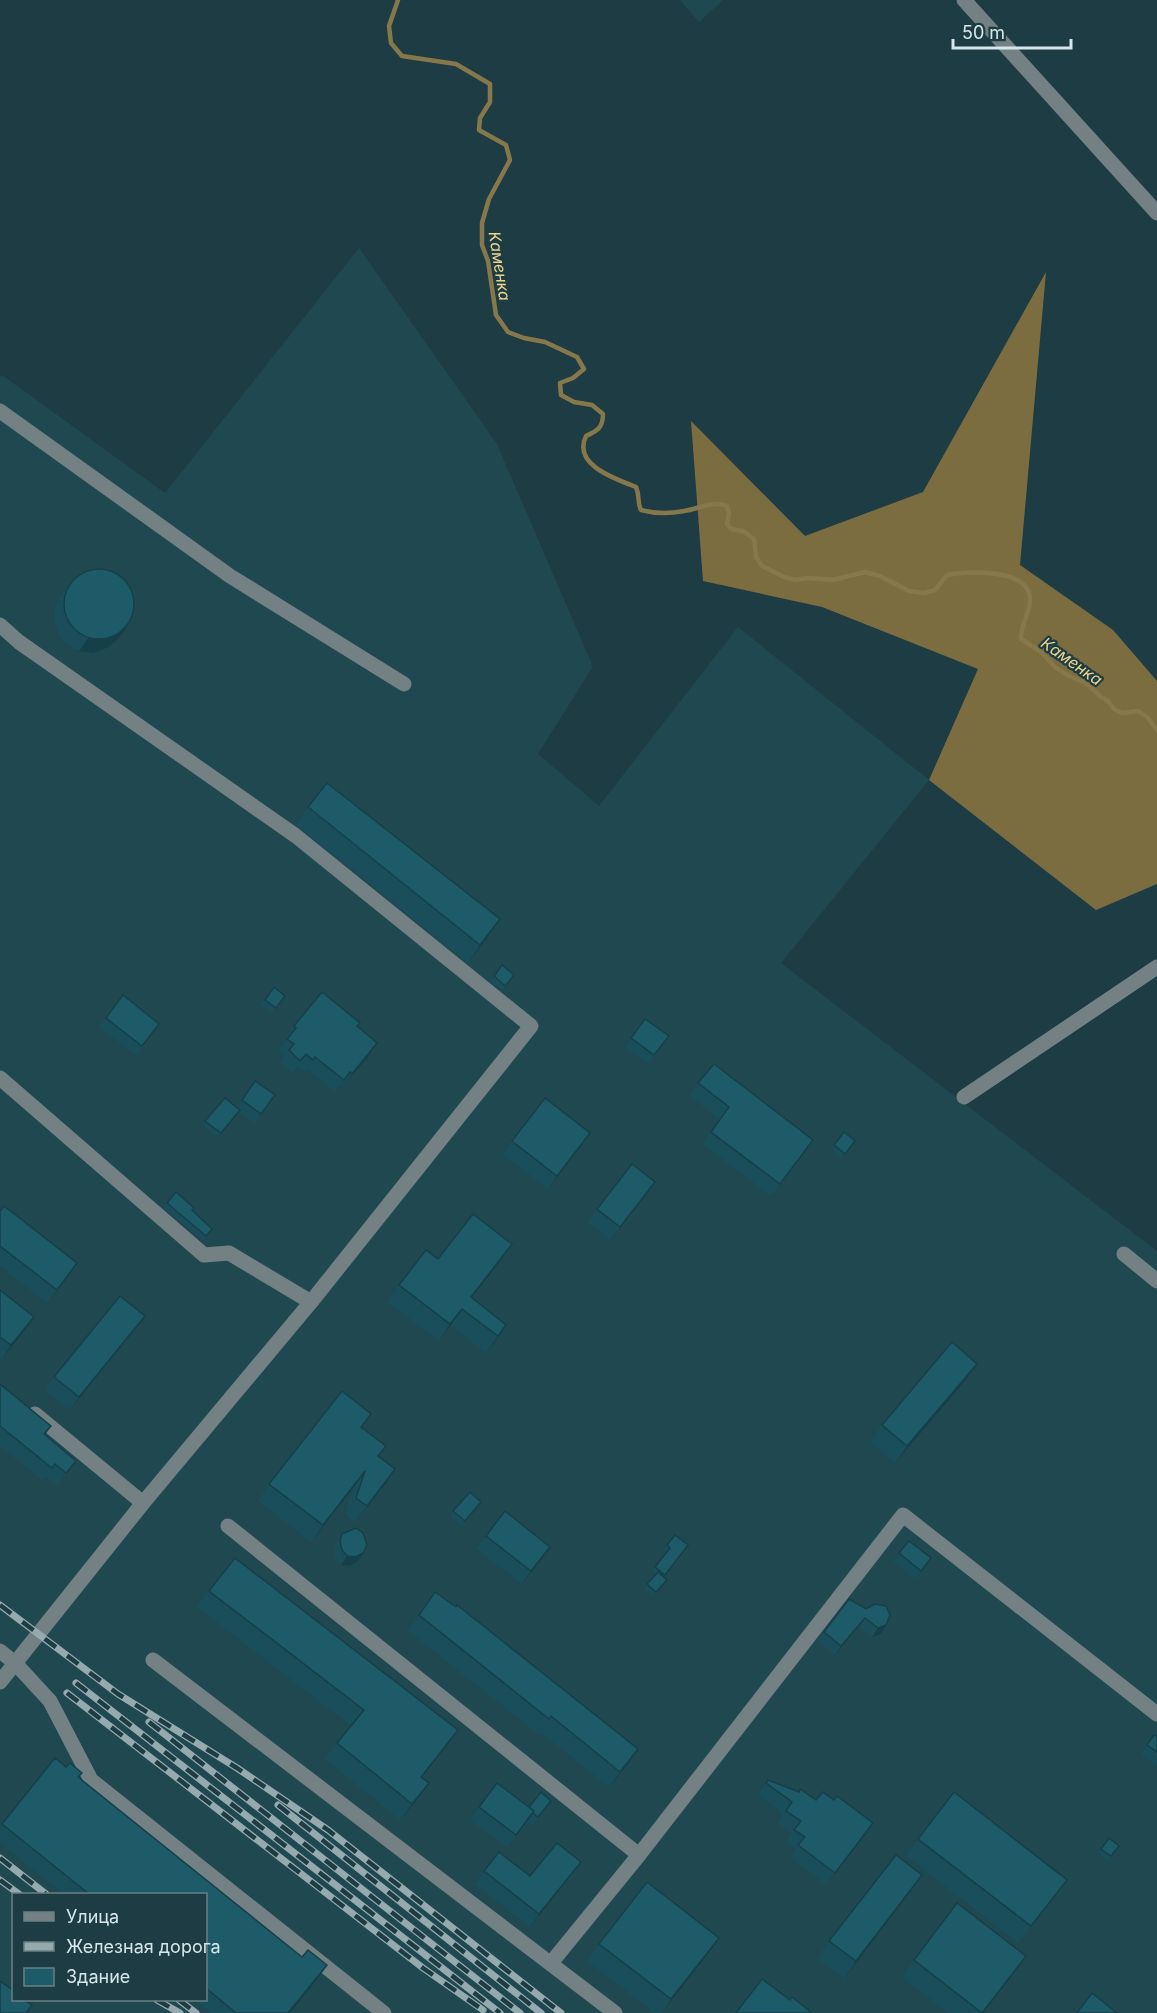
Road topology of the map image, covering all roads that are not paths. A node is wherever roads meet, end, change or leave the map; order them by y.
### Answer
1 (964, 0) edge
2 (1157, 213) edge
3 (0, 411) edge
4 (0, 625) edge
5 (404, 684) dead end
6 (1157, 967) edge
7 (0, 1078) edge
8 (964, 1097) dead end
9 (1124, 1254) dead end
10 (1157, 1281) edge
11 (310, 1302) junction
12 (27, 1408) edge
13 (143, 1503) junction
14 (228, 1526) dead end
15 (0, 1651) edge
16 (153, 1660) dead end
17 (15, 1663) junction
18 (0, 1682) edge
19 (1157, 1714) edge
20 (639, 1855) junction
21 (551, 1963) junction
22 (384, 2013) edge
23 (615, 2013) edge

1 - 2 street
3 - 5 street
4 - 11 street
6 - 8 street
7 - 11 street
9 - 10 street
11 - 13 street
12 - 13 street
13 - 17 street
14 - 20 street
15 - 17 street
16 - 21 street
17 - 18 street
17 - 22 street
19 - 20 street
20 - 21 street
21 - 23 street

